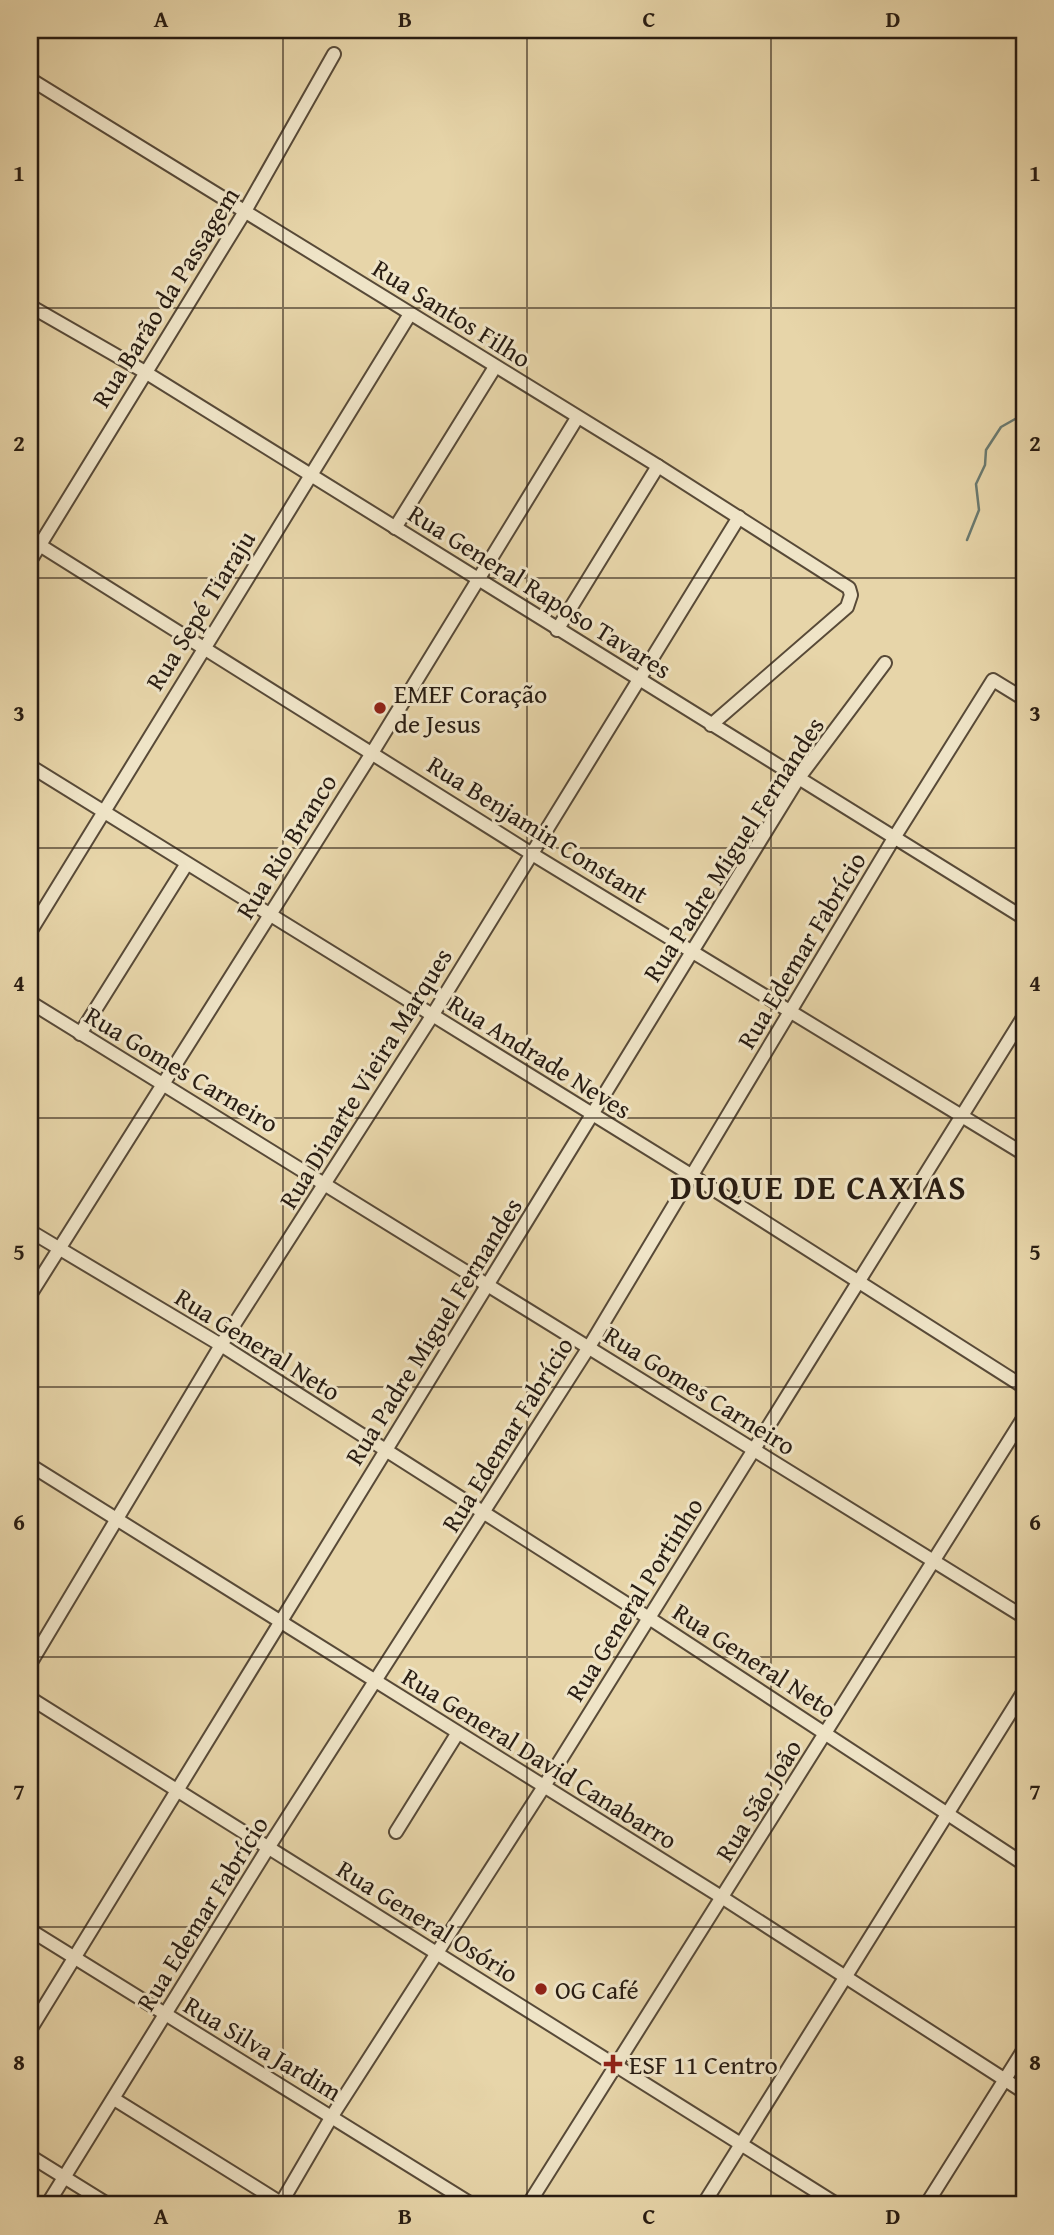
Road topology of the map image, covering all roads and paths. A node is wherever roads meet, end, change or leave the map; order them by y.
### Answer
1 (334, 54) dead end
2 (30, 79) edge
3 (244, 214) junction
4 (30, 306) edge
5 (410, 314) junction
6 (495, 367) junction
7 (145, 372) junction
8 (578, 418) junction
9 (658, 466) junction
10 (310, 476) junction
11 (739, 517) junction
12 (395, 528) junction
13 (35, 542) edge
14 (30, 561) edge
15 (479, 579) junction
16 (557, 630) junction
17 (203, 649) junction
18 (886, 663) dead end
19 (641, 679) junction
20 (1024, 699) edge
21 (711, 724) junction
22 (372, 753) junction
23 (30, 766) edge
24 (798, 779) junction
25 (102, 812) junction
26 (894, 838) junction
27 (532, 853) junction
28 (186, 865) junction
29 (270, 915) junction
30 (1024, 918) edge
31 (30, 932) edge
32 (693, 952) junction
33 (30, 1002) edge
34 (791, 1012) junction
35 (432, 1016) junction
36 (1024, 1016) edge
37 (80, 1034) junction
38 (162, 1085) junction
39 (594, 1115) junction
40 (962, 1117) junction
41 (1024, 1154) edge
42 (691, 1175) junction
43 (325, 1183) junction
44 (30, 1231) edge
45 (60, 1249) junction
46 (859, 1281) junction
47 (487, 1284) junction
48 (30, 1295) edge
49 (221, 1345) junction
50 (589, 1347) junction
51 (1024, 1387) edge
52 (1024, 1417) edge
53 (754, 1451) junction
54 (384, 1452) junction
55 (30, 1465) edge
56 (485, 1514) junction
57 (117, 1520) junction
58 (934, 1561) junction
59 (1024, 1617) edge
60 (649, 1618) junction
61 (281, 1622) junction
62 (30, 1664) edge
63 (374, 1682) junction
64 (1024, 1691) edge
65 (30, 1698) edge
66 (457, 1734) junction
67 (827, 1734) junction
68 (543, 1788) junction
69 (177, 1790) junction
70 (950, 1813) junction
71 (396, 1832) dead end
72 (268, 1848) junction
73 (1024, 1864) edge
74 (723, 1898) junction
75 (30, 1930) edge
76 (435, 1953) junction
77 (74, 1960) junction
78 (847, 1979) junction
79 (165, 2017) junction
80 (30, 2030) edge
81 (1024, 2049) edge
82 (618, 2064) junction
83 (1005, 2079) junction
84 (1024, 2092) edge
85 (114, 2099) junction
86 (332, 2116) junction
87 (741, 2144) junction
88 (30, 2156) edge
89 (64, 2178) junction
90 (280, 2204) edge
91 (47, 2205) edge
92 (109, 2205) edge
93 (473, 2205) edge
94 (528, 2205) edge
95 (703, 2205) edge
96 (838, 2205) edge
97 (926, 2205) edge

1 - 3 street, Rua Barão da Passagem
2 - 3 street, Rua Santos Filho
3 - 5 street, Rua Santos Filho
3 - 7 street, Rua Barão da Passagem
4 - 7 street, Rua General Raposo Tavares
5 - 6 street, Rua Santos Filho
5 - 10 street, Rua Sepé Tiaraju
6 - 8 street, Rua Santos Filho
6 - 12 street
7 - 10 street, Rua General Raposo Tavares
7 - 13 street, Rua Barão da Passagem
8 - 9 street, Rua Santos Filho
8 - 15 street, Rua Rio Branco
9 - 11 street, Rua Santos Filho
9 - 16 street
10 - 12 street, Rua General Raposo Tavares
10 - 17 street, Rua Sepé Tiaraju
11 - 19 street, Rua Dinarte Vieira Marques
11 - 21 street, Rua Santos Filho
12 - 15 street, Rua General Raposo Tavares
13 - 14 street, Rua Barão da Passagem
13 - 17 street, Rua Benjamin Constant
15 - 16 street, Rua General Raposo Tavares
15 - 22 street, Rua Rio Branco
16 - 19 street, Rua General Raposo Tavares
17 - 22 street, Rua Benjamin Constant
17 - 25 street, Rua Sepé Tiaraju
18 - 24 street, Rua Padre Miguel Fernandes
19 - 21 street, Rua General Raposo Tavares
19 - 27 street, Rua Dinarte Vieira Marques
20 - 26 street, Rua Edemar Fabrício
21 - 24 street, Rua General Raposo Tavares
22 - 27 street, Rua Benjamin Constant
22 - 29 street, Rua Rio Branco
23 - 25 street, Rua Andrade Neves
24 - 26 street, Rua General Raposo Tavares
24 - 32 street, Rua Padre Miguel Fernandes
25 - 28 street, Rua Andrade Neves
25 - 31 street, Rua Sepé Tiaraju
26 - 30 street, Rua General Raposo Tavares
26 - 34 street, Rua Edemar Fabrício
27 - 32 street, Rua Benjamin Constant
27 - 35 street, Rua Dinarte Vieira Marques
28 - 29 street, Rua Andrade Neves
28 - 37 street
29 - 35 street, Rua Andrade Neves
29 - 38 street, Rua Rio Branco
32 - 34 street, Rua Benjamin Constant
32 - 39 street, Rua Padre Miguel Fernandes
33 - 37 street, Rua Gomes Carneiro
34 - 40 street, Rua Benjamin Constant
34 - 42 street, Rua Edemar Fabrício
35 - 39 street, Rua Andrade Neves
35 - 43 street, Rua Dinarte Vieira Marques
36 - 40 street, Rua General Portinho
37 - 38 street, Rua Gomes Carneiro
38 - 43 street, Rua Gomes Carneiro
38 - 45 street, Rua Rio Branco
39 - 42 street, Rua Andrade Neves
39 - 47 street, Rua Padre Miguel Fernandes
40 - 41 street, Rua Benjamin Constant
40 - 46 street, Rua General Portinho
42 - 46 street, Rua Andrade Neves
42 - 50 street, Rua Edemar Fabrício
43 - 47 street, Rua Gomes Carneiro
43 - 49 street, Rua Dinarte Vieira Marques
44 - 45 street, Rua General Neto
45 - 48 street, Rua Rio Branco
45 - 49 street, Rua General Neto
46 - 51 street, Rua Andrade Neves
46 - 53 street, Rua General Portinho
47 - 50 street, Rua Gomes Carneiro
47 - 54 street, Rua Padre Miguel Fernandes
49 - 54 street, Rua General Neto
49 - 57 street, Rua Dinarte Vieira Marques
50 - 53 street, Rua Gomes Carneiro
50 - 56 street, Rua Edemar Fabrício
52 - 58 street, Rua São João
53 - 58 street, Rua Gomes Carneiro
53 - 60 street, Rua General Portinho
54 - 56 street, Rua General Neto
54 - 61 street, Rua Padre Miguel Fernandes
55 - 57 street, Rua General David Canabarro
56 - 60 street, Rua General Neto
56 - 63 street, Rua Edemar Fabrício
57 - 61 street, Rua General David Canabarro
57 - 62 street, Rua Dinarte Vieira Marques
58 - 59 street, Rua Gomes Carneiro
58 - 67 street, Rua São João
60 - 67 street, Rua General Neto
60 - 68 street, Rua General Portinho
61 - 63 street, Rua General David Canabarro
61 - 69 street, Rua Padre Miguel Fernandes
63 - 66 street, Rua General David Canabarro
63 - 72 street, Rua Edemar Fabrício
64 - 70 street
65 - 69 street, Rua General Osório
66 - 68 street, Rua General David Canabarro
66 - 71 street
67 - 70 street, Rua General Neto
67 - 74 street, Rua São João
68 - 74 street, Rua General David Canabarro
68 - 76 street, Rua General Portinho
69 - 72 street, Rua General Osório
69 - 77 street, Rua Padre Miguel Fernandes
70 - 73 street, Rua General Neto
70 - 78 street
72 - 76 street, Rua General Osório
72 - 79 street, Rua Edemar Fabrício
74 - 78 street, Rua General David Canabarro
74 - 82 street, Rua São João
75 - 77 street, Rua Silva Jardim
76 - 82 street, Rua General Osório
76 - 86 street, Rua General Portinho
77 - 79 street, Rua Silva Jardim
77 - 80 street, Rua Padre Miguel Fernandes
78 - 83 street, Rua General David Canabarro
78 - 87 street
79 - 85 street, Rua Edemar Fabrício
79 - 86 street, Rua Silva Jardim
81 - 83 street
82 - 87 street, Rua General Osório
82 - 94 street, Rua São João
83 - 84 street, Rua General David Canabarro
83 - 97 street
85 - 89 street, Rua Edemar Fabrício
85 - 90 street
86 - 90 street, Rua General Portinho
86 - 93 street, Rua Silva Jardim
87 - 95 street
87 - 96 street, Rua General Osório
88 - 89 street
89 - 91 street, Rua Edemar Fabrício
89 - 92 street

